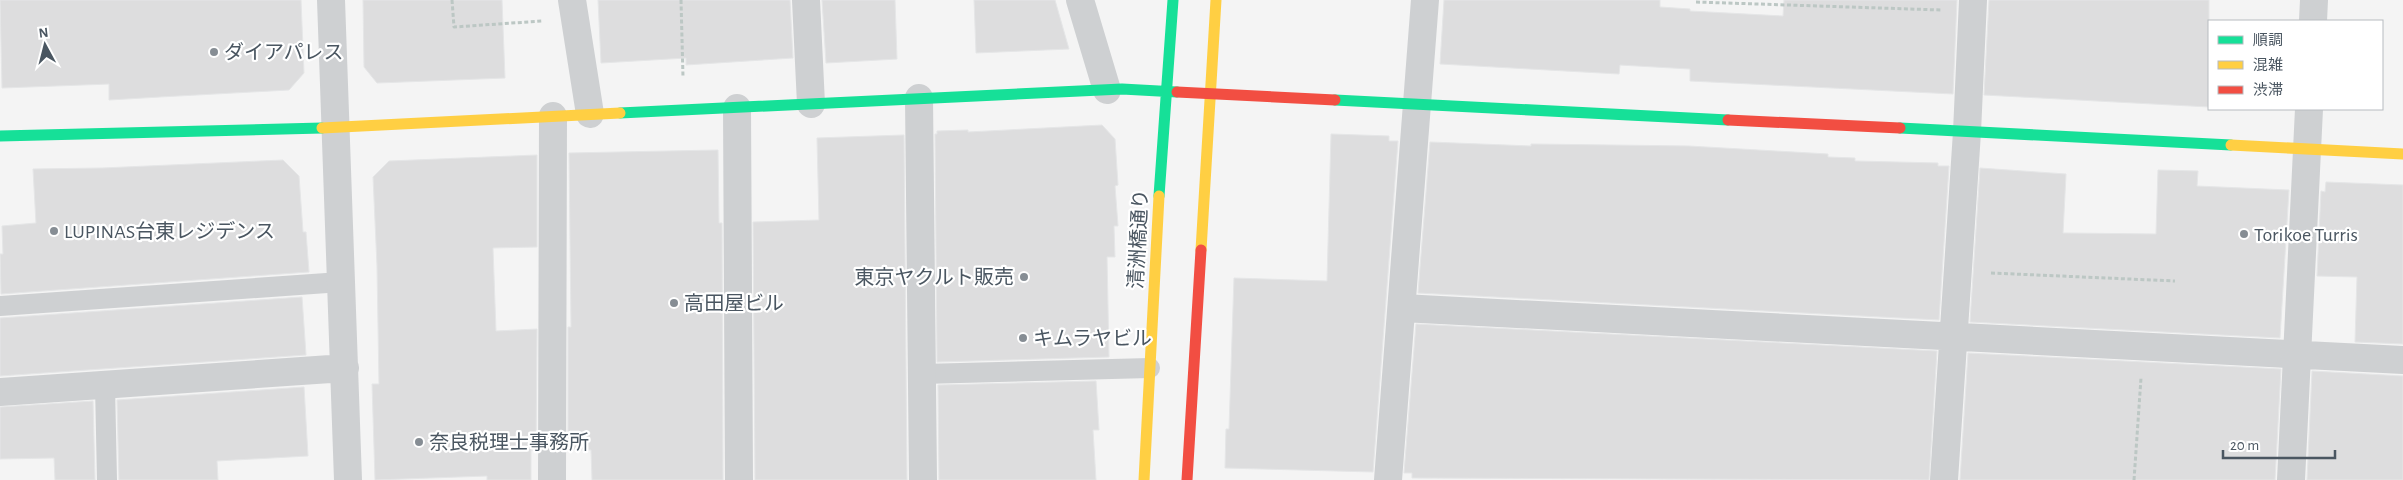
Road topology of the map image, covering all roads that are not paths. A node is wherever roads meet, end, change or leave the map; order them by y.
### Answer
1 (331, 0) edge
2 (806, 0) edge
3 (1080, 0) edge
4 (1173, 0) edge
5 (1216, 0) edge
6 (1425, 0) edge
7 (2314, 0) edge
8 (1973, 6) edge
9 (574, 9) edge
10 (2313, 20) edge
11 (1107, 90) junction
12 (1168, 91) junction
13 (1212, 93) junction
14 (919, 98) junction
15 (811, 104) junction
16 (1418, 104) junction
17 (737, 108) junction
18 (2309, 110) edge
19 (590, 114) junction
20 (553, 116) junction
21 (336, 127) junction
22 (1967, 132) junction
23 (0, 136) edge
24 (2307, 149) junction
25 (2403, 154) edge
26 (341, 282) junction
27 (0, 306) edge
28 (1402, 308) junction
29 (1953, 337) junction
30 (2297, 354) junction
31 (2403, 360) edge
32 (344, 368) junction
33 (1150, 368) junction
34 (922, 374) junction
35 (105, 385) junction
36 (0, 392) edge
37 (107, 480) edge
38 (348, 480) edge
39 (552, 480) edge
40 (739, 480) edge
41 (924, 480) edge
42 (1144, 480) edge
43 (1187, 480) edge
44 (1388, 480) edge
45 (1944, 480) edge
46 (2291, 480) edge

1 - 21 street
2 - 15 street
3 - 11 street
4 - 12 street, 清洲橋通り
5 - 13 street
6 - 16 street
7 - 10 street
8 - 22 street
9 - 19 street
11 - 12 street
11 - 14 street
12 - 13 street
12 - 33 street, 清洲橋通り
13 - 16 street
13 - 43 street
14 - 15 street
14 - 34 street
15 - 17 street
16 - 22 street
16 - 28 street
17 - 19 street
17 - 40 street
18 - 24 street
19 - 20 street
20 - 21 street
20 - 39 street
21 - 23 street
21 - 26 street
22 - 24 street
22 - 29 street
24 - 25 street
24 - 30 street
26 - 27 lane
26 - 32 street
28 - 29 street
28 - 44 street
29 - 30 street
29 - 45 street
30 - 31 street
30 - 46 street
32 - 35 street
32 - 38 street
33 - 34 lane
33 - 42 street, 清洲橋通り
34 - 41 street
35 - 36 street
35 - 37 lane

